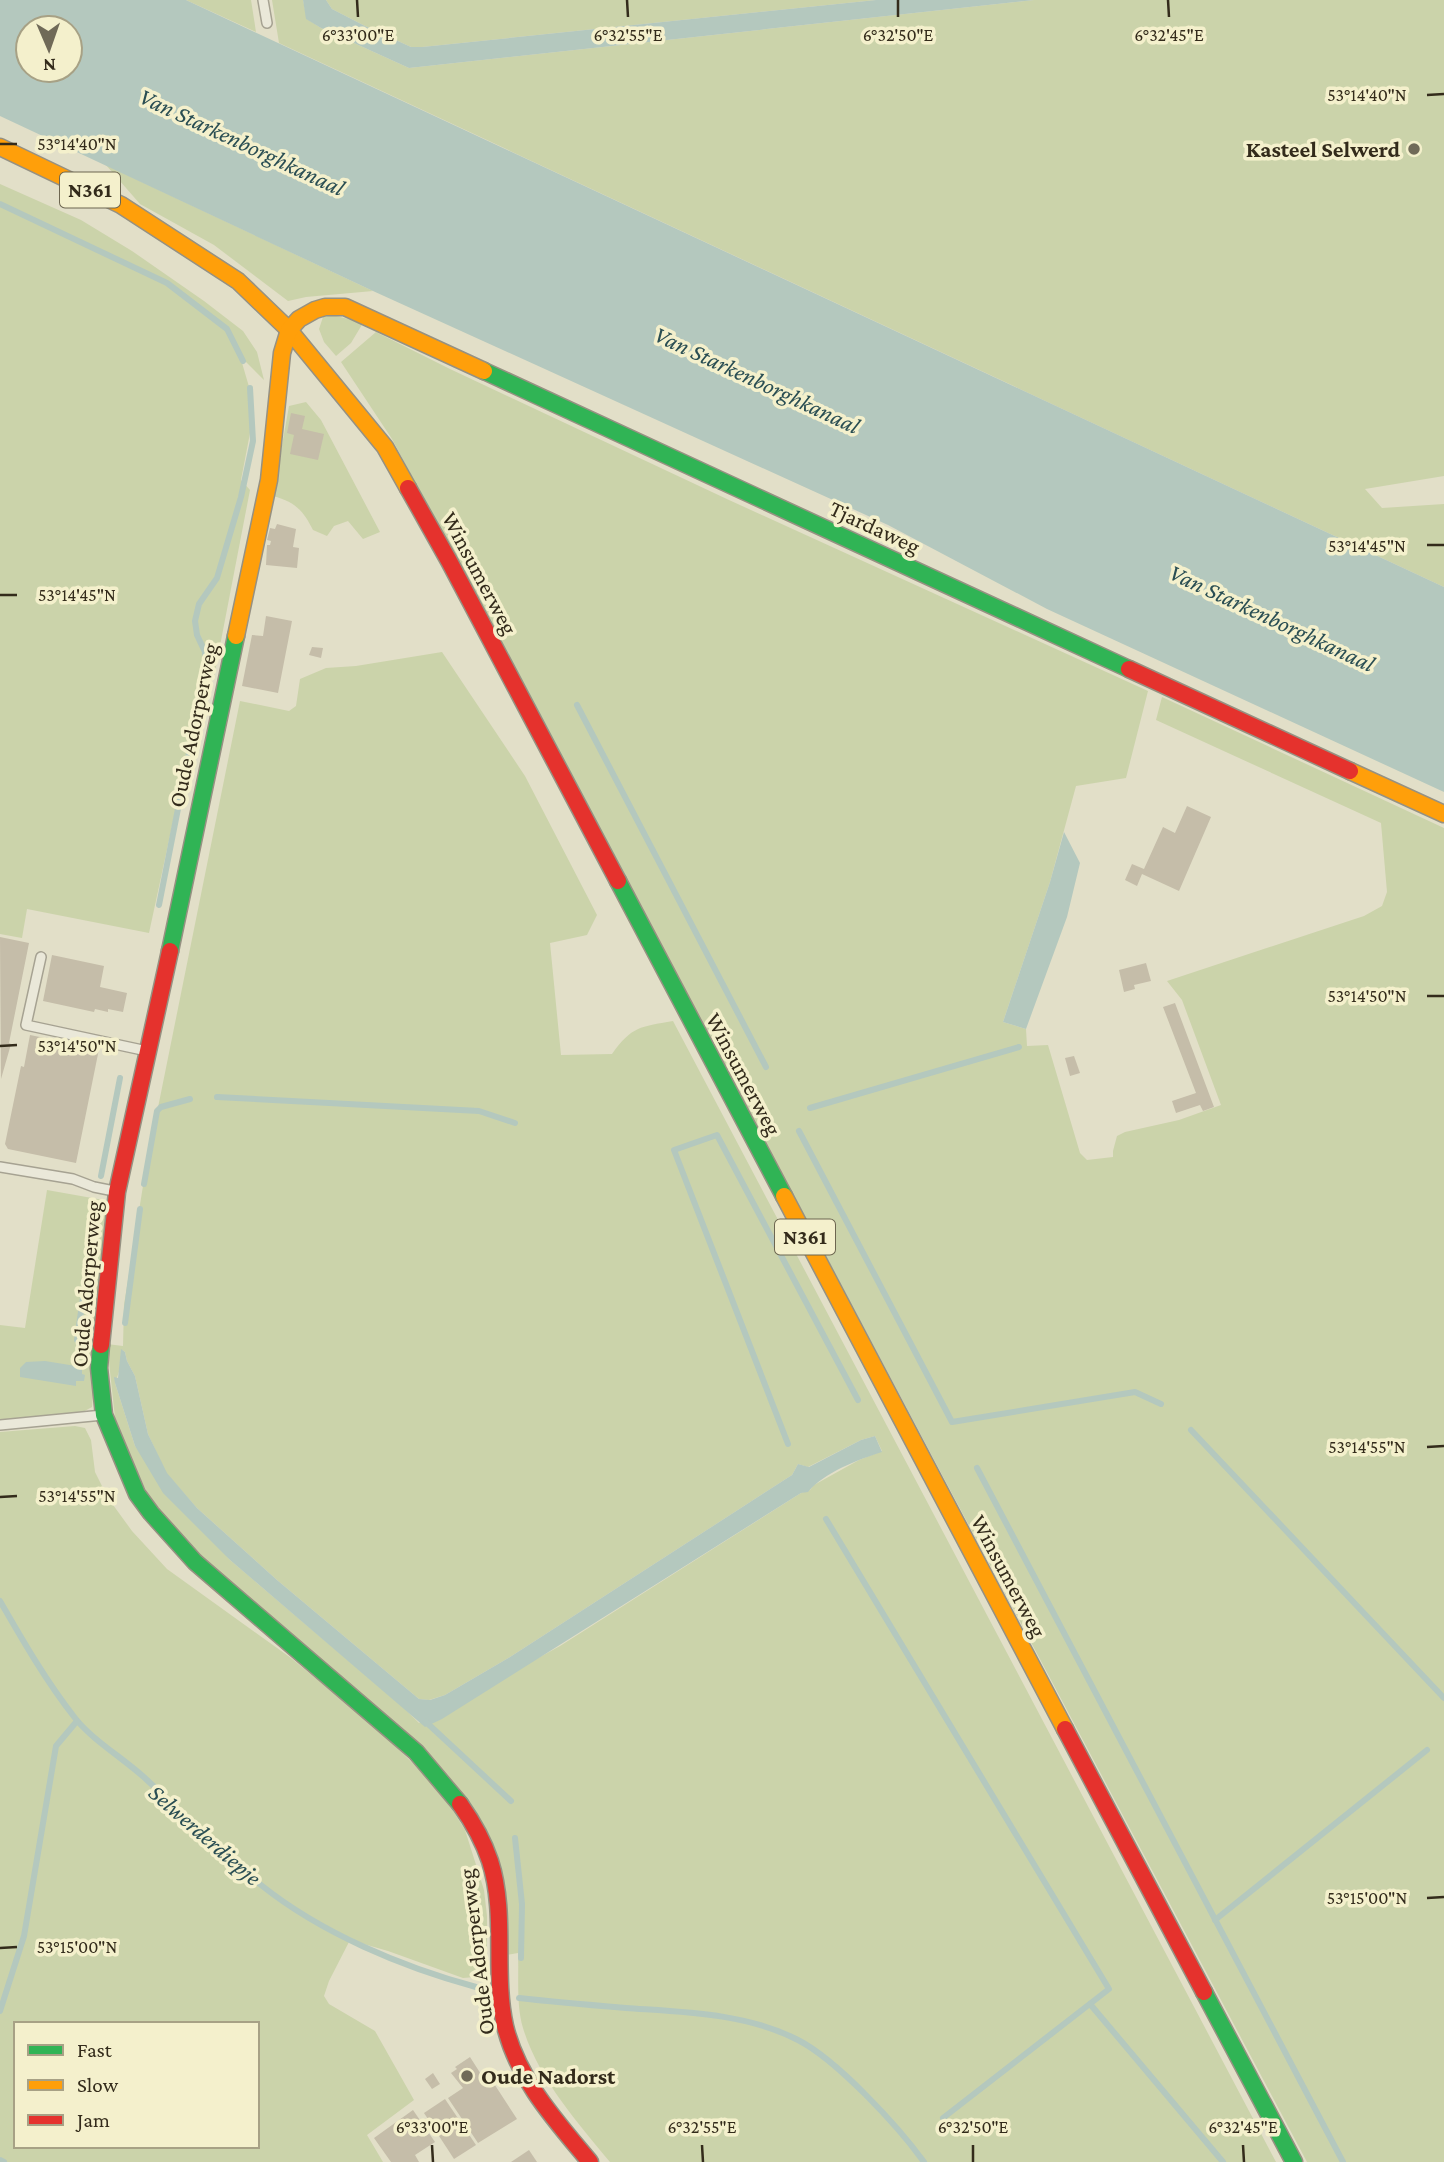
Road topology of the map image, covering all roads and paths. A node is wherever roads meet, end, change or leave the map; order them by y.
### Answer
1 (263, 0) edge
2 (267, 23) dead end
3 (0, 147) edge
4 (289, 330) junction
5 (1444, 814) edge
6 (41, 957) dead end
7 (149, 1052) junction
8 (0, 1167) edge
9 (117, 1192) junction
10 (104, 1415) junction
11 (0, 1425) edge
12 (590, 2162) edge
13 (1294, 2162) edge

1 - 2 lane
3 - 4 street, Winsumerweg / N361
4 - 5 street, Tjardaweg
4 - 7 street, Oude Adorperweg
4 - 13 street, Winsumerweg / N361
6 - 7 lane
7 - 9 street, Oude Adorperweg
8 - 9 lane
9 - 10 street, Oude Adorperweg
10 - 11 lane
10 - 12 street, Oude Adorperweg

